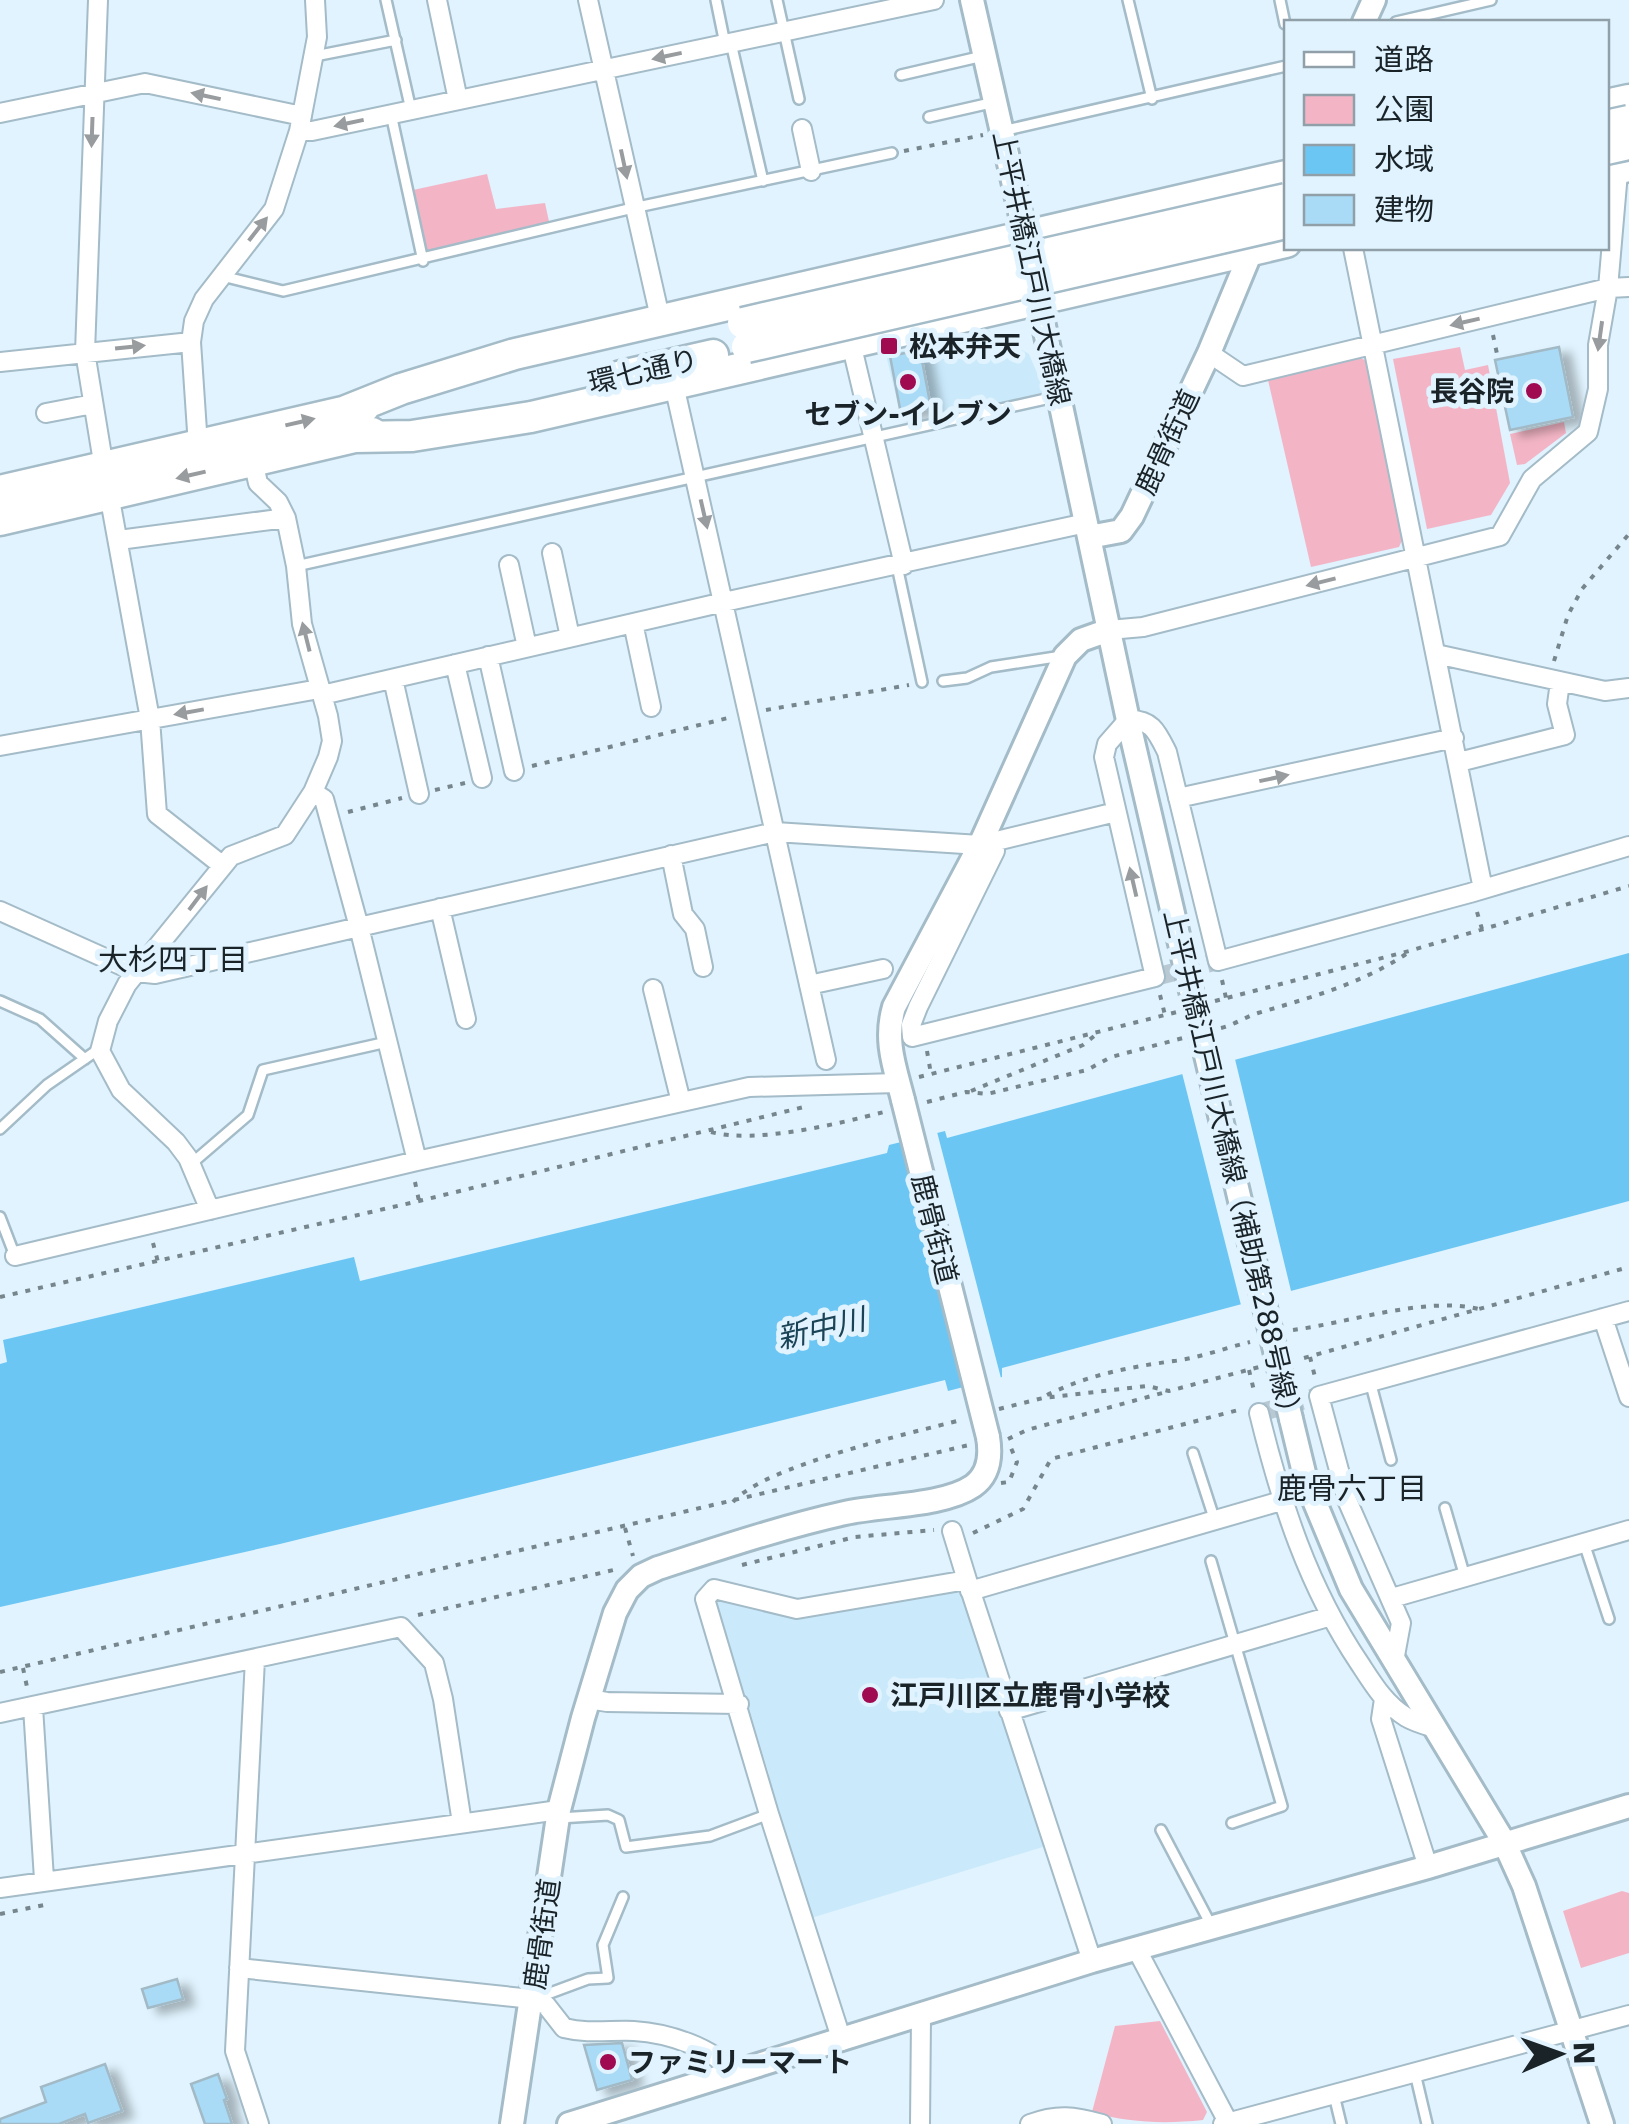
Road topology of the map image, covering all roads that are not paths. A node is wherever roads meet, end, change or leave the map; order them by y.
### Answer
1 (98, 0) edge
2 (315, 0) edge
3 (386, 0) edge
4 (436, 0) edge
5 (588, 0) edge
6 (716, 0) edge
7 (776, 0) edge
8 (934, 0) edge
9 (972, 0) edge
10 (1128, 0) edge
11 (1491, 0) edge
12 (887, 5) edge
13 (1405, 20) edge
14 (784, 32) junction
15 (396, 40) junction
16 (728, 43) junction
17 (313, 55) junction
18 (986, 56) junction
19 (1284, 66) edge
20 (603, 70) junction
21 (901, 75) dead end
22 (94, 94) junction
23 (799, 98) dead end
24 (1152, 98) junction
25 (458, 100) junction
26 (996, 101) junction
27 (1629, 101) edge
28 (411, 110) junction
29 (0, 113) edge
30 (391, 114) junction
31 (930, 117) dead end
32 (301, 124) junction
33 (802, 129) dead end
34 (1002, 132) junction
35 (892, 154) road end
36 (1618, 160) edge
37 (812, 171) junction
38 (1284, 176) edge
39 (763, 182) junction
40 (1284, 190) edge
41 (1284, 200) edge
42 (633, 208) junction
43 (1284, 223) edge
44 (1026, 239) junction
45 (1284, 242) edge
46 (1250, 250) junction
47 (1353, 250) edge
48 (424, 261) junction
49 (222, 276) junction
50 (1629, 287) edge
51 (1608, 288) junction
52 (1039, 300) junction
53 (662, 322) junction
54 (745, 335) junction
55 (192, 342) junction
56 (851, 343) junction
57 (1373, 344) junction
58 (84, 352) junction
59 (1208, 353) junction
60 (0, 362) edge
61 (674, 386) junction
62 (1059, 396) junction
63 (93, 404) junction
64 (46, 414) dead end
65 (350, 424) junction
66 (874, 438) junction
67 (198, 446) junction
68 (254, 462) junction
69 (696, 477) junction
70 (107, 481) junction
71 (0, 491) edge
72 (286, 518) junction
73 (0, 520) edge
74 (1088, 530) junction
75 (119, 540) junction
76 (552, 553) dead end
77 (1416, 558) junction
78 (508, 565) dead end
79 (296, 566) junction
80 (900, 566) junction
81 (724, 602) junction
82 (634, 623) junction
83 (1110, 630) junction
84 (570, 637) junction
85 (527, 648) junction
86 (1436, 654) junction
87 (488, 656) junction
88 (1065, 656) junction
89 (455, 664) junction
90 (393, 679) junction
91 (943, 680) dead end
92 (1554, 681) junction
93 (922, 682) road end
94 (1629, 688) edge
95 (320, 692) junction
96 (651, 707) dead end
97 (150, 720) junction
98 (1128, 720) junction
99 (1454, 738) junction
100 (0, 746) edge
101 (1459, 762) junction
102 (514, 771) road end
103 (482, 778) road end
104 (313, 792) junction
105 (418, 794) road end
106 (1178, 798) junction
107 (1116, 812) junction
108 (775, 832) junction
109 (987, 843) junction
110 (1629, 846) edge
111 (671, 855) junction
112 (223, 866) junction
113 (1483, 889) junction
114 (440, 908) junction
115 (0, 911) edge
116 (358, 928) junction
117 (703, 967) dead end
118 (883, 969) dead end
119 (136, 972) junction
120 (810, 985) junction
121 (653, 988) dead end
122 (0, 1001) edge
123 (466, 1019) dead end
124 (387, 1042) junction
125 (101, 1047) junction
126 (85, 1059) junction
127 (826, 1060) dead end
128 (902, 1099) junction
129 (681, 1102) junction
130 (0, 1129) edge
131 (417, 1161) junction
132 (191, 1164) junction
133 (210, 1210) junction
134 (0, 1218) edge
135 (14, 1256) joint
136 (1629, 1311) edge
137 (1603, 1318) junction
138 (1370, 1381) junction
139 (1629, 1397) edge
140 (1258, 1409) road end
141 (1193, 1452) dead end
142 (1391, 1460) dead end
143 (1280, 1501) junction
144 (1445, 1508) dead end
145 (1215, 1520) junction
146 (1629, 1530) edge
147 (952, 1531) dead end
148 (1584, 1543) junction
149 (1211, 1561) dead end
150 (1465, 1577) junction
151 (969, 1586) junction
152 (1392, 1598) junction
153 (1331, 1616) junction
154 (1609, 1619) dead end
155 (1236, 1645) junction
156 (255, 1659) junction
157 (1394, 1660) junction
158 (588, 1698) junction
159 (1384, 1699) junction
160 (32, 1703) junction
161 (738, 1704) junction
162 (1009, 1711) junction
163 (0, 1713) edge
164 (1434, 1728) junction
165 (1629, 1806) edge
166 (559, 1814) junction
167 (769, 1814) junction
168 (1232, 1822) dead end
169 (462, 1823) junction
170 (1161, 1830) dead end
171 (1504, 1842) junction
172 (245, 1852) junction
173 (1428, 1867) junction
174 (44, 1879) junction
175 (0, 1888) edge
176 (623, 1897) dead end
177 (1212, 1927) junction
178 (1136, 1948) junction
179 (1092, 1961) junction
180 (239, 1968) junction
181 (532, 1999) junction
182 (1629, 2015) edge
183 (921, 2016) junction
184 (1572, 2030) junction
185 (842, 2040) junction
186 (1415, 2071) junction
187 (734, 2073) junction
188 (1333, 2092) junction
189 (1054, 2120) edge
190 (259, 2124) edge
191 (512, 2124) edge
192 (570, 2124) edge
193 (920, 2124) edge
194 (1030, 2124) edge
195 (1102, 2124) edge
196 (1227, 2124) edge
197 (1341, 2124) edge
198 (1428, 2124) edge
199 (1602, 2124) edge

1 - 22 street
2 - 17 street
3 - 15 lane
4 - 25 street
5 - 20 street
6 - 16 lane
7 - 14 lane
8 - 12 street
9 - 18 street, 上平井橋江戸川大橋線
10 - 24 lane
11 - 13 lane
12 - 14 street
14 - 16 street
14 - 23 lane
15 - 17 lane
15 - 28 lane
16 -> 20 street
16 - 39 lane
17 - 32 street
18 - 21 lane
18 - 26 street, 上平井橋江戸川大橋線
19 - 24 lane
20 - 25 street
20 -> 42 street
22 - 29 street
32 -> 22 street
22 -> 58 street
24 - 34 lane
25 - 28 street
26 - 31 lane
26 - 34 street, 上平井橋江戸川大橋線
27 - 36 street
28 - 30 street
30 -> 32 street
30 - 48 lane
49 -> 32 street
33 - 37 street
34 - 44 street, 上平井橋江戸川大橋線
35 - 37 lane
36 - 51 street
37 - 39 lane
38 - 44 main road
39 - 42 lane
40 - 46 street, 鹿骨街道
41 - 54 main road, 環七通り, bridge
42 - 48 lane
42 - 53 street
43 - 54 main road, 環七通り, bridge
44 - 52 street, 上平井橋江戸川大橋線
44 - 53 main road
45 - 46 main road
46 - 52 main road
46 - 59 street, 鹿骨街道
47 - 57 street
48 - 49 lane
49 - 55 street
50 - 51 street
51 -> 57 street
51 -> 77 street
52 - 56 main road
52 - 62 street, 上平井橋江戸川大橋線
53 - 65 main road
54 - 65 main road, 環七通り
58 -> 55 street
55 - 67 street
56 - 61 main road
56 - 66 street
57 - 59 street
57 - 77 street
58 - 60 street
58 - 63 street
59 - 74 street, 鹿骨街道
61 - 65 main road
61 - 69 street
62 - 66 lane
62 - 74 street, 上平井橋江戸川大橋線
63 - 64 street
63 - 70 street
67 -> 65 main road, 環七通り
65 - 68 main road, 環七通り
66 - 69 lane
66 - 80 street
67 - 70 main road, 環七通り
68 -> 70 main road, 環七通り
68 - 72 street
69 - 79 lane
69 -> 81 street
70 - 71 main road, 環七通り
70 - 73 main road, 環七通り
70 - 75 street
72 - 75 street
72 - 79 street
74 - 80 street
74 - 83 street
75 - 97 street
76 - 84 street
77 -> 83 street
77 - 86 street
78 - 85 street
95 -> 79 street
80 - 81 street
80 - 93 lane
81 - 82 street
81 - 108 street
82 - 84 street
82 - 96 street
83 - 88 street
83 - 98 street, 上平井橋江戸川大橋線（補助第288号線）
84 - 85 street
85 - 87 street
86 - 92 street
86 - 99 street
87 - 89 street
87 - 102 street
88 - 91 lane
88 - 109 street, 鹿骨街道
89 - 90 street
89 - 103 street
90 - 95 street
90 - 105 street
92 - 94 street
92 - 101 street
95 -> 97 street
95 - 104 street
97 - 100 street
97 - 112 street
98 - 106 street
98 - 107 street
98 - 157 street, 上平井橋江戸川大橋線（補助第288号線）, bridge
99 - 101 street
106 -> 99 street
101 - 113 street
104 - 112 street
104 - 116 street
106 - 113 street
107 - 109 street
109 -> 107 street
108 - 109 street
108 - 111 street
108 - 120 street
109 - 128 street, 鹿骨街道
110 - 113 street
111 - 114 street
111 - 117 street
119 -> 112 street
114 - 116 street
114 - 123 street
115 - 119 street
116 - 119 street
116 - 124 street
118 - 120 street
119 - 125 street
120 - 127 street
121 - 129 street
122 - 126 lane
124 - 131 street
124 - 132 lane
125 - 126 lane
125 - 132 street
126 - 130 lane
128 - 129 street
128 - 158 street, 鹿骨街道, bridge
129 - 131 street
131 - 133 street
132 - 133 street
133 - 135 street
134 - 135 lane
136 - 137 street
137 - 138 street
137 - 139 street
138 - 142 lane
138 - 152 street
140 - 143 street
141 - 145 lane
143 - 145 street
143 - 153 street
144 - 150 lane
145 - 151 street
146 - 148 street
147 - 151 street
148 - 150 street
148 - 154 lane
149 - 155 lane
150 - 152 street
151 - 161 street
151 - 162 street
152 - 157 street
153 - 155 street
153 - 159 street
155 - 162 street
155 - 168 lane
156 - 160 street
156 - 169 street
156 - 172 street
157 - 164 street, 上平井橋江戸川大橋線（補助第288号線）
158 - 161 street
158 - 166 street, 鹿骨街道
159 - 164 street
159 - 173 street
160 - 163 street
160 - 174 street
161 - 167 street
162 - 179 street
164 - 171 street, 上平井橋江戸川大橋線（補助第288号線）
165 - 171 street
166 - 167 lane
166 - 169 street
166 - 181 street, 鹿骨街道
167 - 185 street
169 - 172 street
170 - 177 lane
171 - 173 street
171 - 184 street, 上平井橋江戸川大橋線（補助第288号線）
172 - 174 street
172 - 180 street
173 - 177 street
174 - 175 street
176 - 181 lane
177 - 178 street
178 - 179 street
178 - 196 street
179 - 183 street
180 - 181 street
180 - 190 street
181 - 187 street
181 - 191 street, 鹿骨街道
182 - 184 street
183 - 185 street
183 - 193 street
184 - 186 street
184 - 199 street, 上平井橋江戸川大橋線（補助第288号線）
185 - 187 street
186 - 188 street
186 - 198 lane
187 - 192 street
188 - 196 street
188 - 197 lane
189 - 194 street
189 - 195 street

